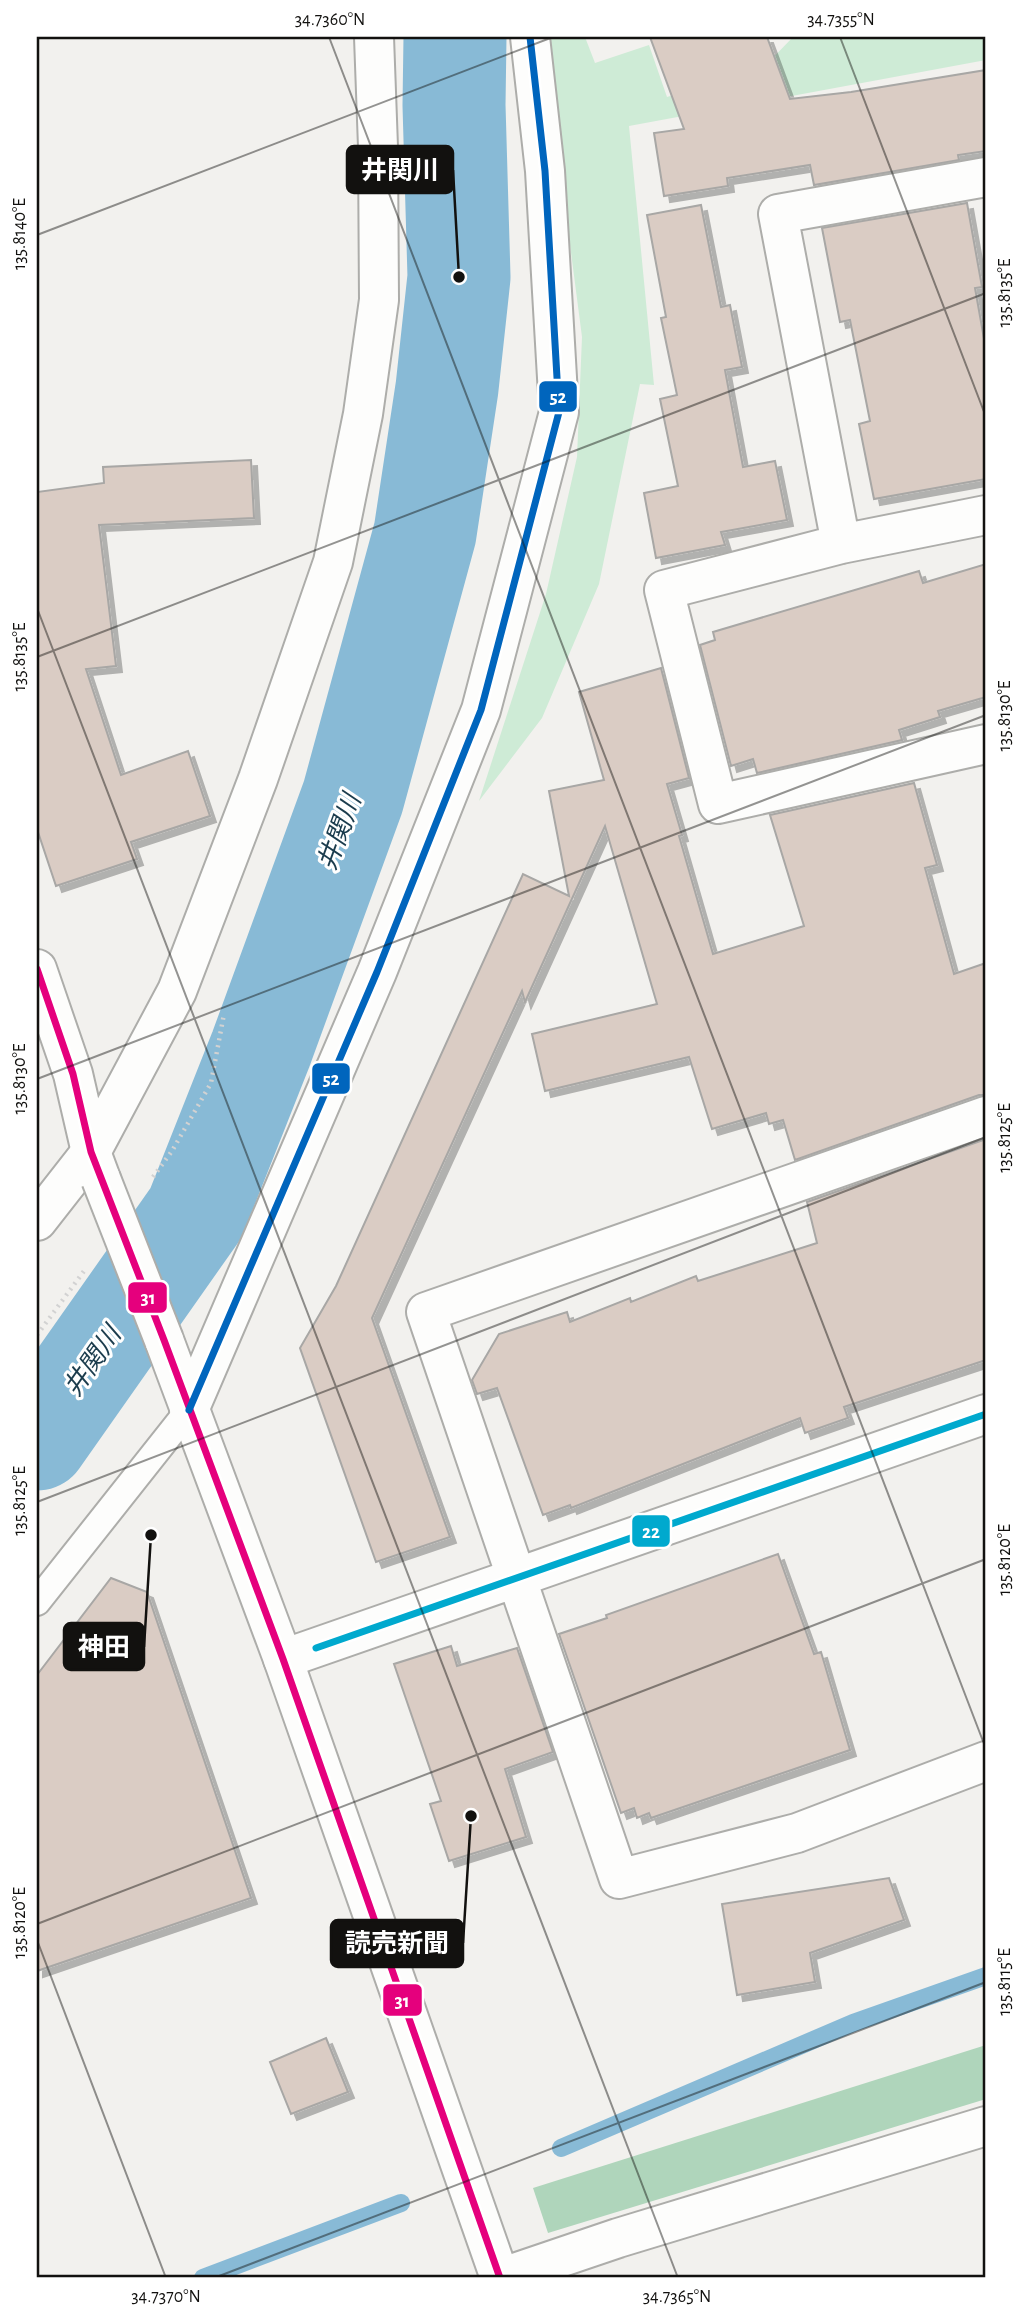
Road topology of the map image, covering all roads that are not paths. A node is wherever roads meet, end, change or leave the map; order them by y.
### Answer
1 (374, 37) edge
2 (530, 37) edge
3 (986, 177) edge
4 (986, 515) edge
5 (841, 544) junction
6 (986, 744) edge
7 (37, 969) edge
8 (986, 1116) edge
9 (96, 1166) junction
10 (37, 1221) edge
11 (189, 1410) junction
12 (986, 1415) edge
13 (517, 1578) junction
14 (37, 1602) edge
15 (283, 1659) junction
16 (986, 1761) edge
17 (986, 2126) edge
18 (500, 2278) edge

1 - 9 street
2 - 11 street
3 - 5 street
4 - 5 street
5 - 6 street
7 - 9 street
8 - 13 street
9 - 10 street
9 - 11 street, bridge
11 - 14 lane
11 - 15 street
12 - 13 street
13 - 15 street
13 - 16 street
15 - 18 street
17 - 18 street

